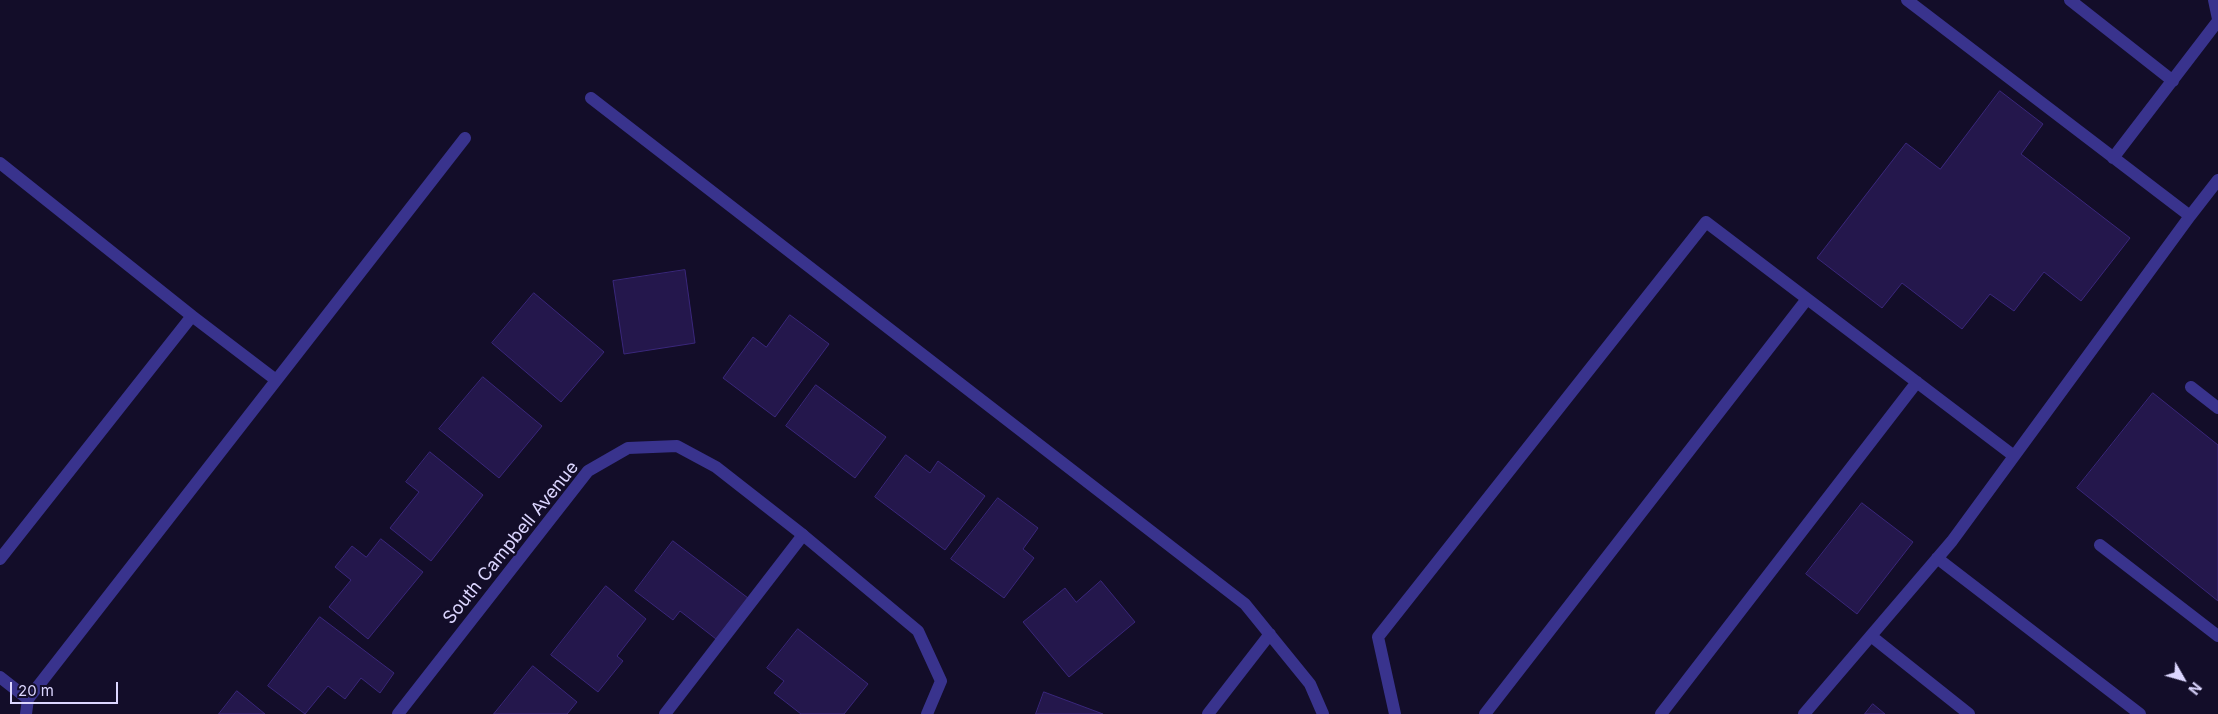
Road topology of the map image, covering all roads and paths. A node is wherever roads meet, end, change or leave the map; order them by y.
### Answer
1 (1907, 0) edge
2 (2070, 0) edge
3 (2214, 0) edge
4 (2218, 20) edge
5 (2172, 80) junction
6 (591, 98) dead end
7 (465, 138) dead end
8 (2113, 158) junction
9 (0, 163) edge
10 (2218, 180) edge
11 (2190, 216) junction
12 (1807, 299) junction
13 (192, 316) junction
14 (276, 380) junction
15 (1917, 382) junction
16 (2191, 387) dead end
17 (2218, 408) edge
18 (2014, 456) junction
19 (803, 535) junction
20 (2100, 545) dead end
21 (1937, 558) junction
22 (0, 559) edge
23 (1270, 634) junction
24 (1871, 636) junction
25 (2218, 636) edge
26 (0, 678) edge
27 (28, 699) junction
28 (26, 714) edge
29 (398, 714) edge
30 (665, 714) edge
31 (927, 714) edge
32 (1208, 714) edge
33 (1324, 714) edge
34 (1395, 714) edge
35 (1485, 714) edge
36 (1661, 714) edge
37 (1804, 714) edge
38 (1969, 714) edge
39 (2140, 714) edge

1 - 8 street
2 - 5 street
3 - 4 street
4 - 5 street
5 - 8 street
6 - 23 street
7 - 14 street
8 - 11 street
9 - 13 street
10 - 11 street
11 - 18 street
12 - 15 street
12 - 34 street
12 - 35 street
13 - 14 street
13 - 22 street
14 - 27 street
15 - 18 street
15 - 36 street
16 - 17 street
18 - 21 street
19 - 29 street, South Campbell Avenue
19 - 30 street
19 - 31 street, South Campbell Avenue
20 - 25 street
21 - 24 street
21 - 39 street
23 - 32 street
23 - 33 street
24 - 37 street
24 - 38 street
26 - 27 street
27 - 28 street

